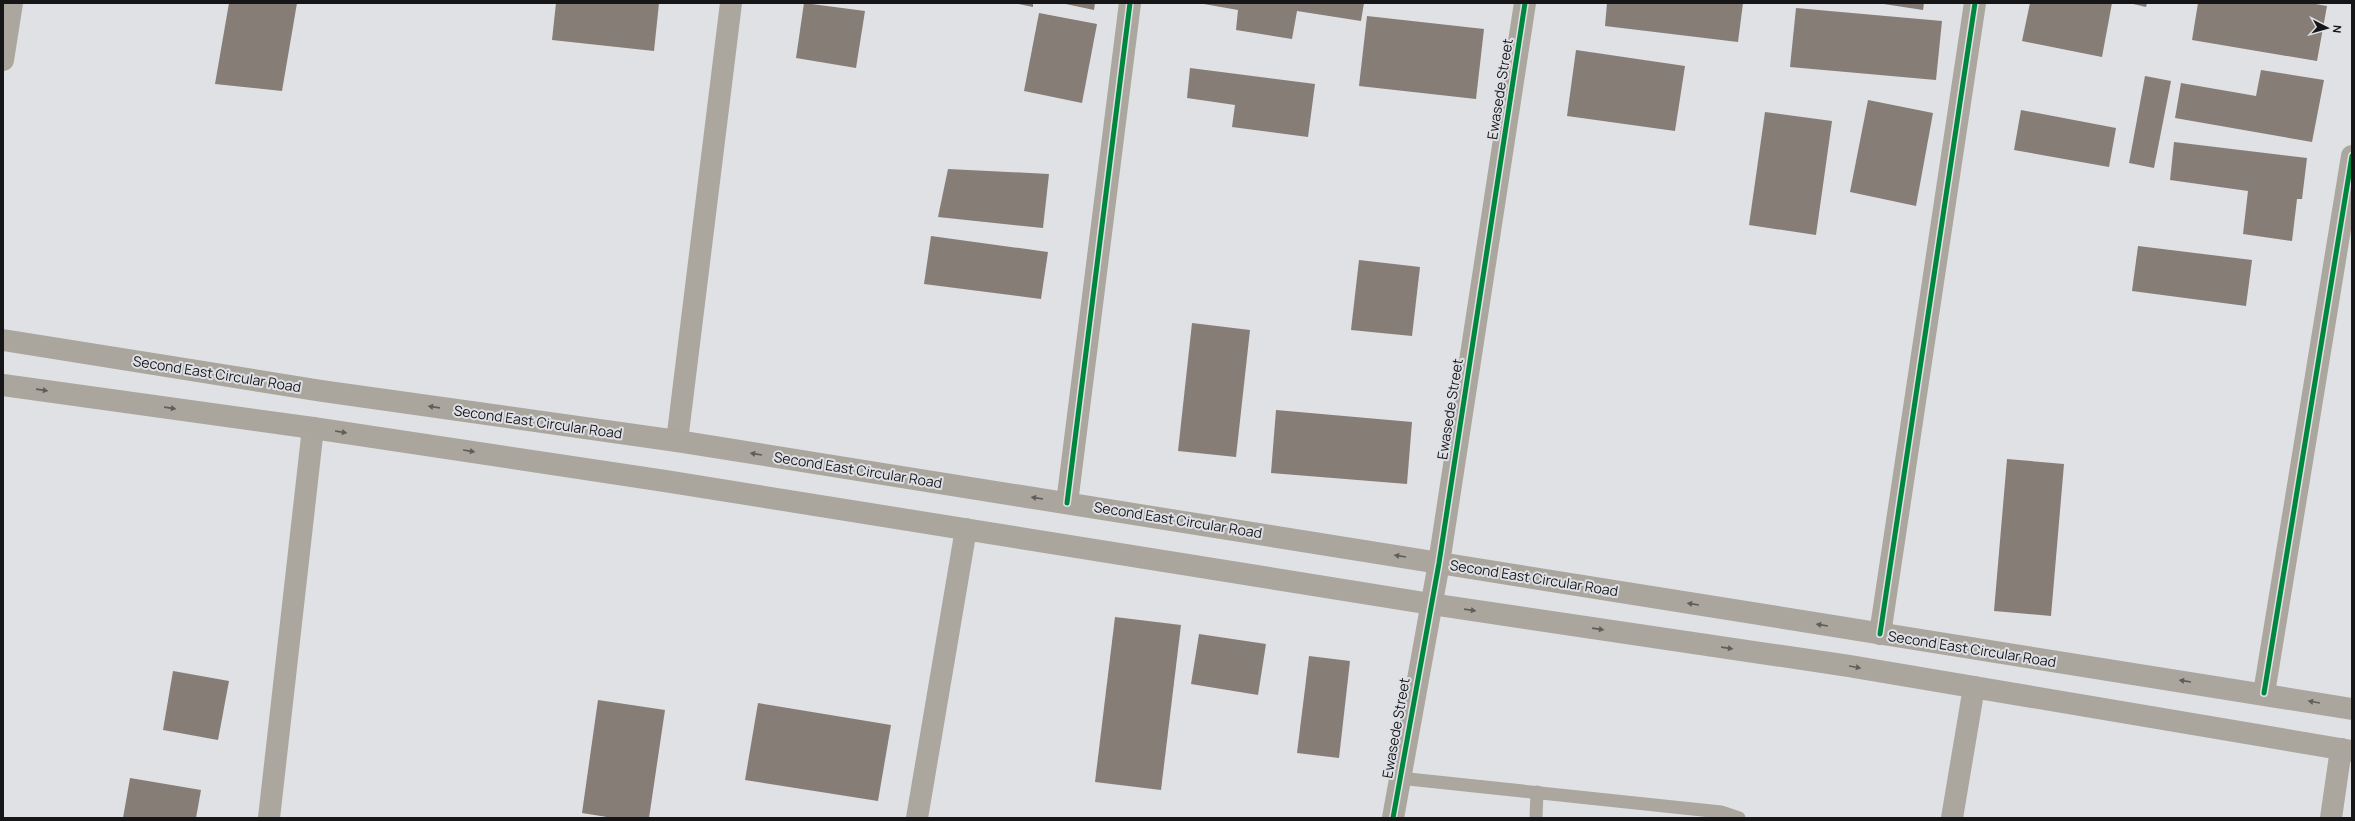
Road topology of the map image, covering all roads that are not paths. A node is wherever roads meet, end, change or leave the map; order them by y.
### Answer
1 (12, 3) edge
2 (731, 3) edge
3 (1130, 3) edge
4 (1525, 3) edge
5 (1975, 3) edge
6 (3, 60) edge
7 (2352, 156) edge
8 (3, 340) edge
9 (3, 385) edge
10 (313, 428) junction
11 (677, 441) junction
12 (1067, 502) junction
13 (966, 529) junction
14 (1439, 563) junction
15 (1431, 604) junction
16 (1880, 634) junction
17 (1974, 687) junction
18 (2264, 693) junction
19 (2352, 709) edge
20 (2346, 750) edge
21 (1399, 778) junction
22 (1537, 792) junction
23 (269, 818) edge
24 (917, 818) edge
25 (1393, 818) edge
26 (1536, 818) edge
27 (1739, 818) edge
28 (1952, 818) edge
29 (2330, 818) edge

1 - 6 street
2 - 11 street
3 - 12 street
4 - 14 street, Ewasede Street
5 - 16 street
7 - 18 street
11 -> 8 main road, Second East Circular Road
9 -> 10 main road
10 -> 13 main road
10 - 23 street
12 -> 11 main road, Second East Circular Road
14 -> 12 main road, Second East Circular Road
13 - 15 main road
13 - 24 street
14 - 15 street, Ewasede Street
16 -> 14 main road, Second East Circular Road
15 -> 17 main road
15 - 21 street, Ewasede Street
18 -> 16 main road, Second East Circular Road
17 - 20 main road
17 - 28 street
19 -> 18 main road, Second East Circular Road
20 - 29 street
21 - 22 lane
21 - 25 street, Ewasede Street
22 - 26 lane
22 - 27 lane

